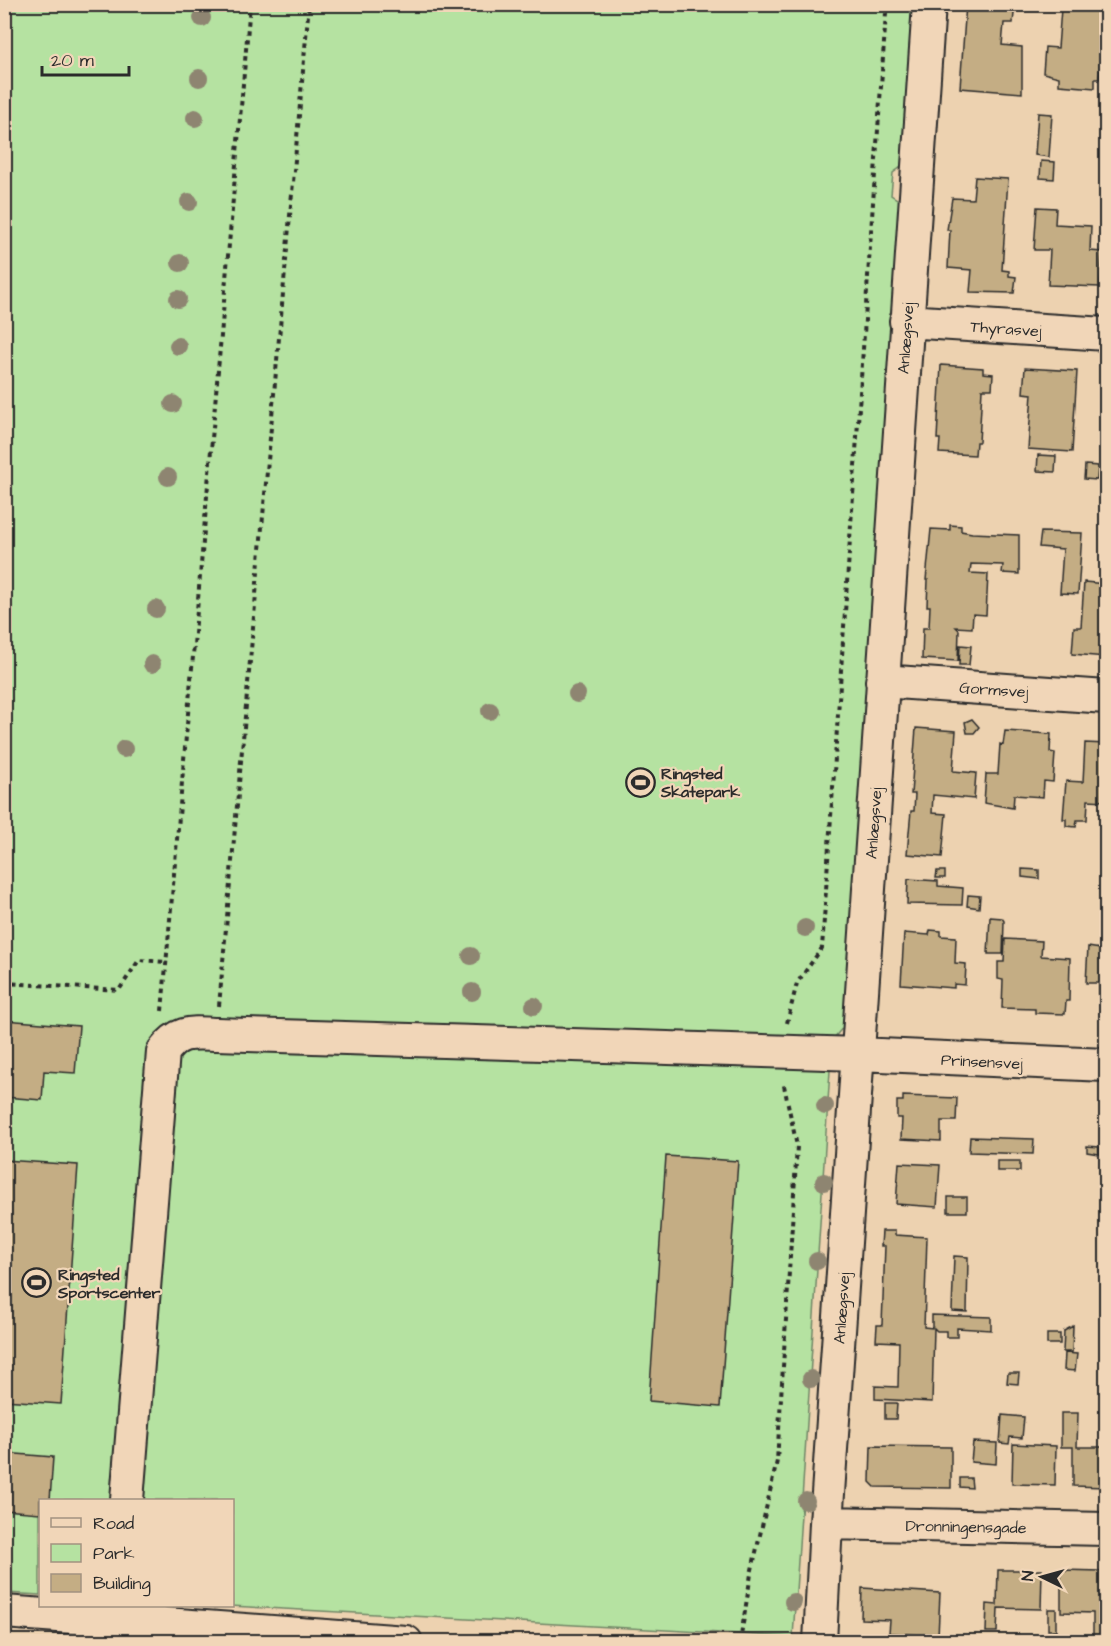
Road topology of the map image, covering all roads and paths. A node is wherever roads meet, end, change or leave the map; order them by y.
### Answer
1 (250, 4) edge
2 (309, 4) edge
3 (882, 4) edge
4 (929, 4) edge
5 (906, 321) junction
6 (1107, 334) edge
7 (882, 681) junction
8 (1107, 697) edge
9 (166, 962) junction
10 (4, 983) edge
11 (217, 1034) junction
12 (173, 1038) junction
13 (782, 1052) junction
14 (858, 1054) junction
15 (1107, 1065) edge
16 (127, 1499) edge
17 (826, 1523) junction
18 (1107, 1529) edge
19 (4, 1612) edge
20 (118, 1613) edge
21 (406, 1641) edge
22 (740, 1641) edge
23 (820, 1641) edge

1 - 9 path
2 - 11 path
3 - 13 path
4 - 5 street, Anlægsvej
5 - 6 street, Thyrasvej
5 - 7 street, Anlægsvej
7 - 8 street, Gormsvej
7 - 14 street, Anlægsvej
9 - 10 path
9 - 12 path
11 - 12 street, Prinsensvej
11 - 13 street, Prinsensvej
12 - 16 street
13 - 14 street, Prinsensvej
13 - 22 path
14 - 15 street, Prinsensvej
14 - 17 street, Anlægsvej
17 - 18 street, Dronningensgade
17 - 23 street, Anlægsvej
19 - 20 street
20 - 21 street

